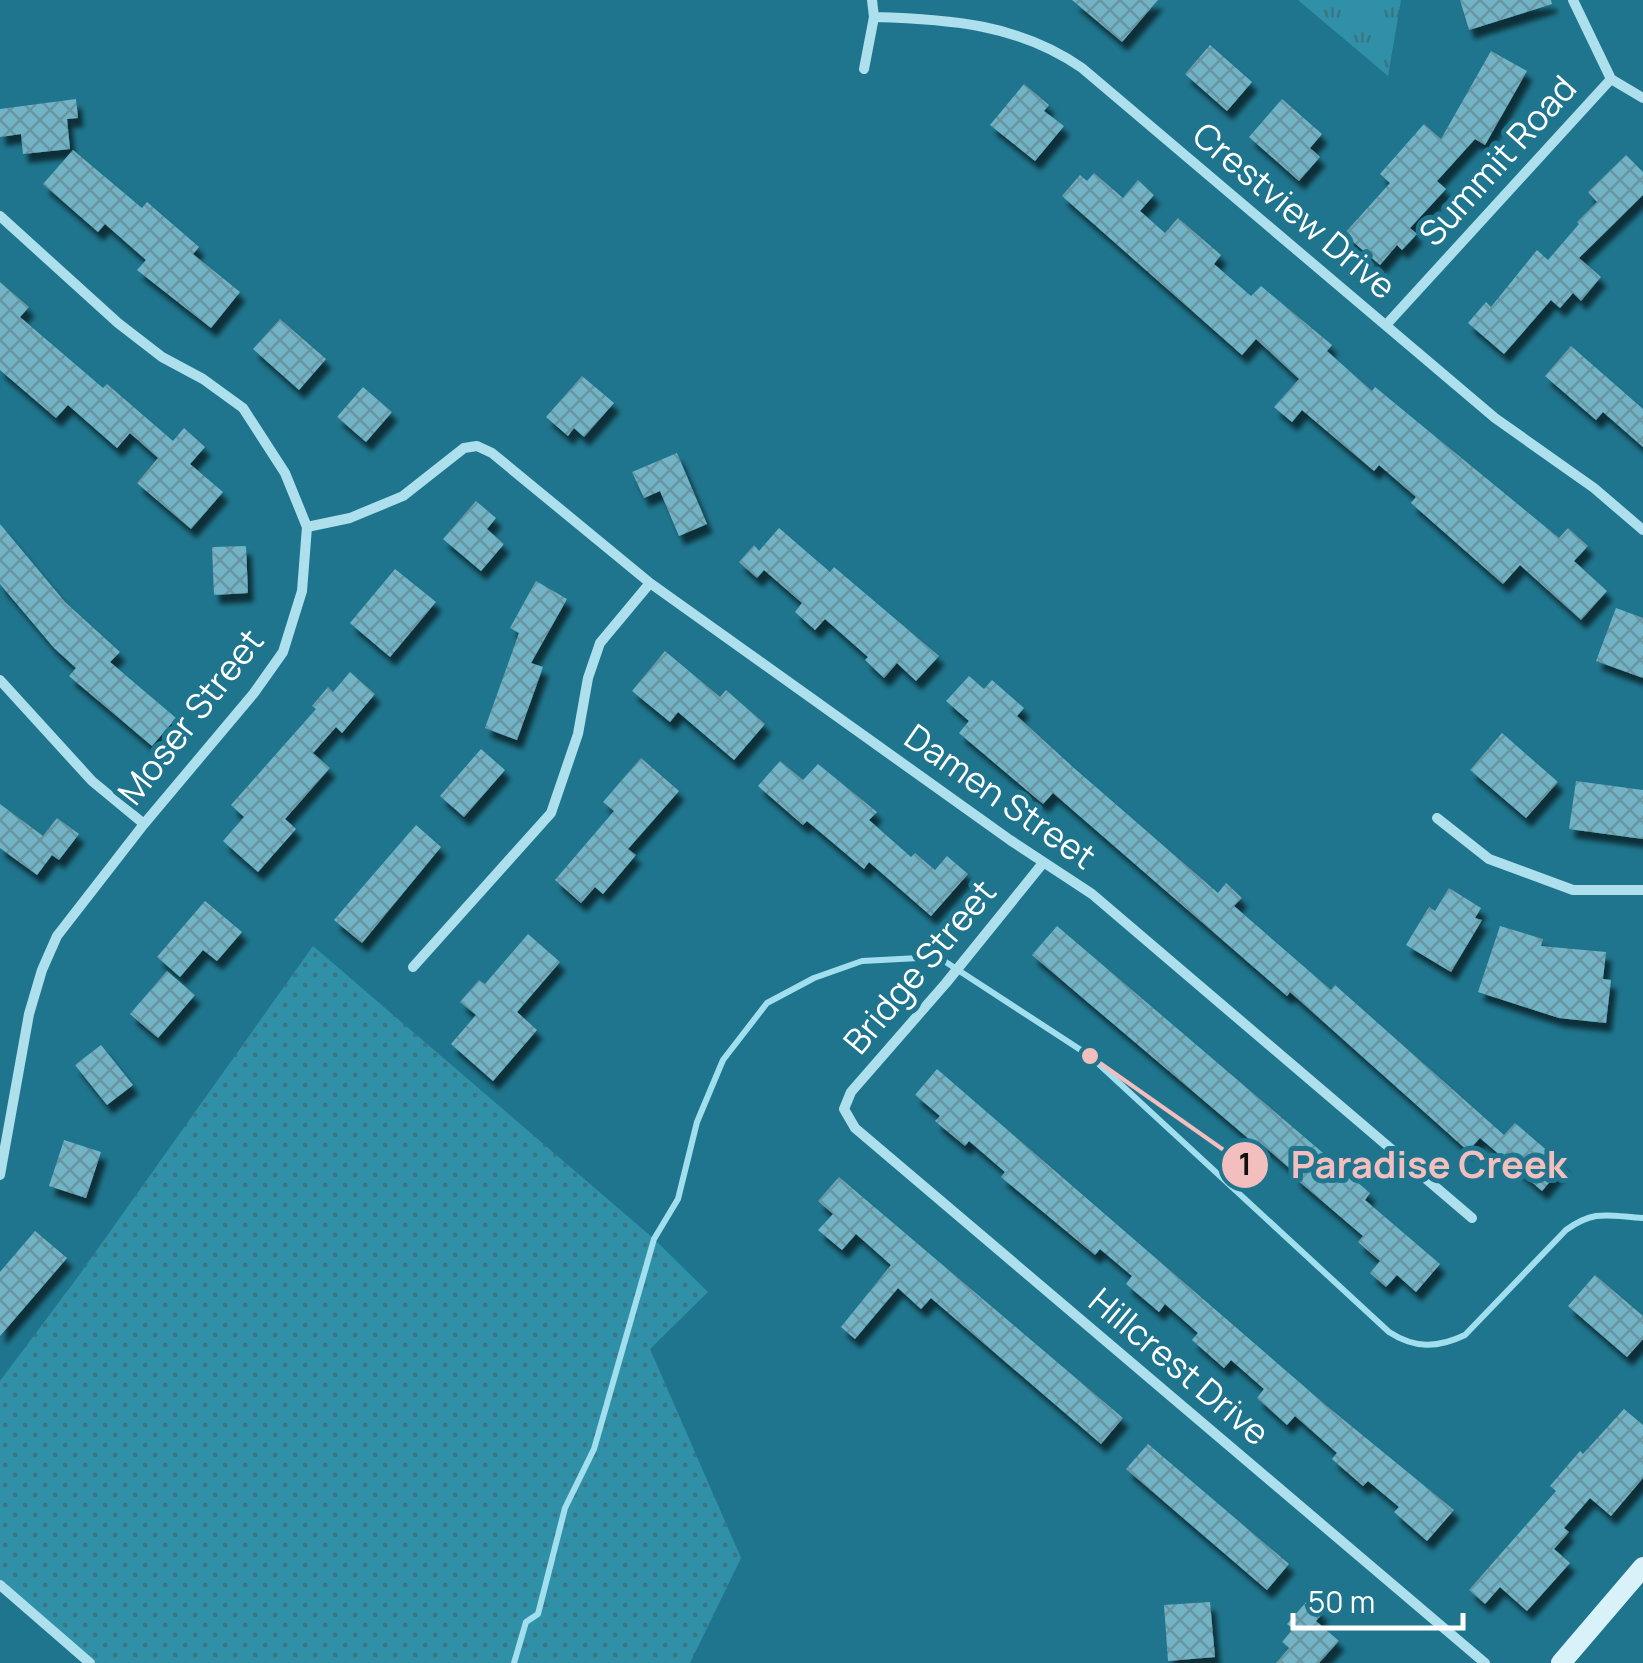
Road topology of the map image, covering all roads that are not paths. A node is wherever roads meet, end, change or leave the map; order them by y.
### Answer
1 (872, 0) edge
2 (1573, 0) edge
3 (874, 17) junction
4 (864, 69) dead end
5 (1611, 79) junction
6 (1643, 98) edge
7 (0, 216) edge
8 (1386, 325) junction
9 (308, 528) junction
10 (1643, 530) edge
11 (650, 583) junction
12 (0, 680) edge
13 (1437, 818) dead end
14 (144, 824) junction
15 (1044, 863) junction
16 (1643, 890) edge
17 (413, 967) dead end
18 (844, 1109) joint
19 (0, 1175) edge
20 (1472, 1218) dead end
21 (1643, 1567) edge
22 (0, 1585) edge
23 (90, 1663) edge
24 (1484, 1663) edge
25 (1561, 1663) edge

1 - 3 street
2 - 5 street
3 - 4 street
3 - 8 street, Crestview Drive
5 - 6 street
5 - 8 street, Summit Road
7 - 9 street, Moser Street
8 - 10 street, Crestview Drive
9 - 11 street, Damen Street
9 - 14 street, Moser Street
11 - 15 street, Damen Street
11 - 17 street
12 - 14 street
13 - 16 street
14 - 19 street, Moser Street
15 - 18 street, Bridge Street
15 - 20 street, Damen Street
18 - 24 street, Hillcrest Drive
21 - 25 street
22 - 23 street

